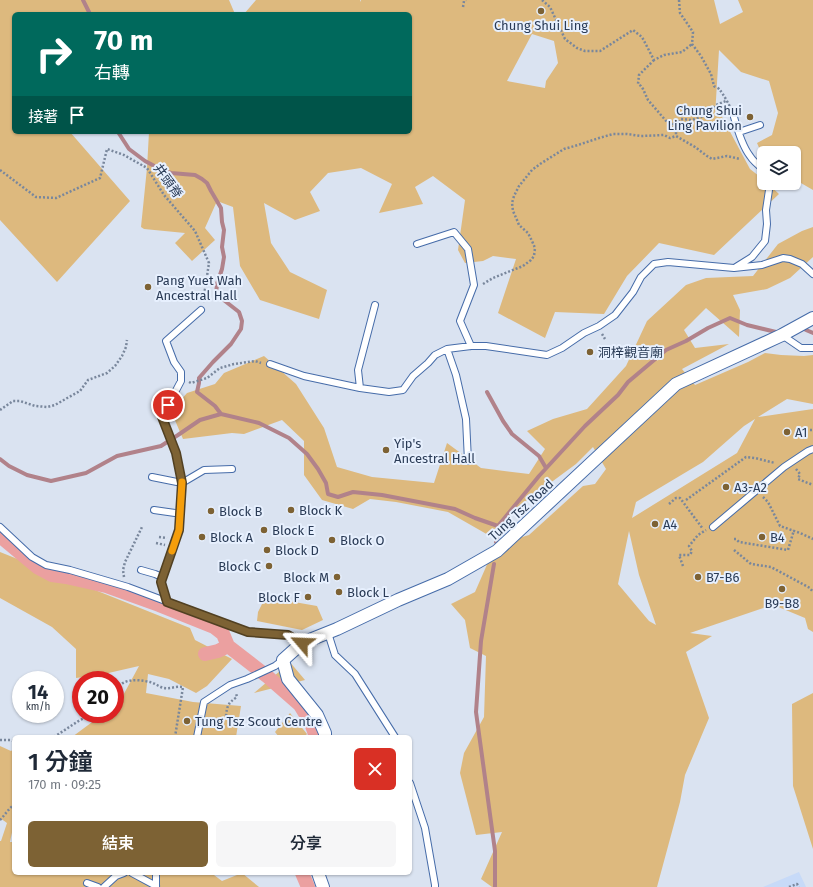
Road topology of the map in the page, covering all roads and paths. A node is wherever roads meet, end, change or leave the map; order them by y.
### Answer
1 (466, 0) edge
2 (542, 0) edge
3 (679, 0) edge
4 (463, 7) dead end
5 (692, 44) junction
6 (654, 60) junction
7 (726, 101) junction
8 (734, 117) joint
9 (668, 122) junction
10 (760, 124) dead end
11 (739, 132) junction
12 (676, 136) junction
13 (750, 158) junction
14 (757, 164) edge
15 (0, 170) edge
16 (769, 190) edge
17 (417, 244) dead end
18 (734, 268) junction
19 (813, 273) edge
20 (472, 289) junction
21 (375, 304) dead end
22 (201, 310) joint
23 (813, 318) edge
24 (782, 335) junction
25 (127, 340) dead end
26 (472, 346) junction
27 (813, 348) edge
28 (446, 349) junction
29 (270, 364) joint
30 (191, 382) dead end
31 (360, 388) junction
32 (0, 410) edge
33 (813, 449) edge
34 (468, 461) dead end
35 (781, 464) dead end
36 (232, 470) dead end
37 (152, 477) dead end
38 (799, 477) dead end
39 (182, 483) junction
40 (813, 485) edge
41 (759, 494) dead end
42 (686, 500) dead end
43 (669, 504) dead end
44 (154, 510) dead end
45 (180, 512) junction
46 (0, 527) edge
47 (142, 527) dead end
48 (713, 527) joint
49 (703, 529) dead end
50 (794, 530) junction
51 (734, 539) dead end
52 (813, 539) edge
53 (734, 550) dead end
54 (683, 566) dead end
55 (141, 570) dead end
56 (162, 577) junction
57 (128, 587) junction
58 (813, 592) edge
59 (167, 602) junction
60 (328, 633) junction
61 (302, 643) junction
62 (279, 663) junction
63 (124, 683) edge
64 (230, 685) junction
65 (226, 716) dead end
66 (75, 723) edge
67 (57, 735) edge
68 (175, 735) edge
69 (197, 735) edge
70 (325, 735) edge
71 (394, 735) edge
72 (0, 740) edge
73 (12, 741) edge
74 (412, 789) edge
75 (12, 806) edge
76 (0, 820) edge
77 (119, 875) edge
78 (136, 875) edge
79 (156, 875) edge
80 (319, 875) edge
81 (87, 883) dead end
82 (156, 886) edge
83 (98, 887) edge
84 (104, 887) edge
85 (323, 887) edge
86 (435, 887) edge
87 (790, 887) edge
88 (799, 887) edge

1 - 4 path
2 - 6 path
3 - 5 path
5 - 6 path
5 - 7 path
6 - 9 path
7 - 8 path
7 - 9 path
8 - 11 lane
9 - 12 path
10 - 11 lane
11 - 13 lane
12 - 13 path
12 - 20 path
13 - 14 lane
15 - 22 path, 井頭脊
16 - 18 lane
17 - 20 lane
18 - 19 lane
18 - 26 lane
20 - 26 lane
21 - 31 lane
22 - 39 lane
23 - 24 street, Tung Tsz Road
24 - 27 lane
24 - 60 street, Tung Tsz Road
25 - 32 path
26 - 28 lane
28 - 31 lane
28 - 34 lane
29 - 30 path
29 - 31 lane
33 - 48 lane
35 - 42 path
36 - 39 lane
37 - 39 lane
38 - 40 path
39 - 45 lane
41 - 50 path
43 - 49 path
44 - 45 lane
45 - 56 lane
46 - 57 lane
47 - 57 path
48 - 54 path
50 - 51 path
50 - 52 path
53 - 58 path
55 - 56 lane
56 - 59 lane
57 - 59 lane
59 - 61 lane
60 - 61 street, Tung Tsz Road
60 - 71 lane
61 - 62 street, Tung Tsz Road
62 - 64 lane
62 - 70 street
63 - 68 path
64 - 65 path
64 - 69 lane
66 - 67 path
72 - 73 path
74 - 86 lane
75 - 76 path
77 - 84 lane
78 - 82 lane
79 - 82 lane
80 - 85 street
81 - 83 lane
87 - 88 path

